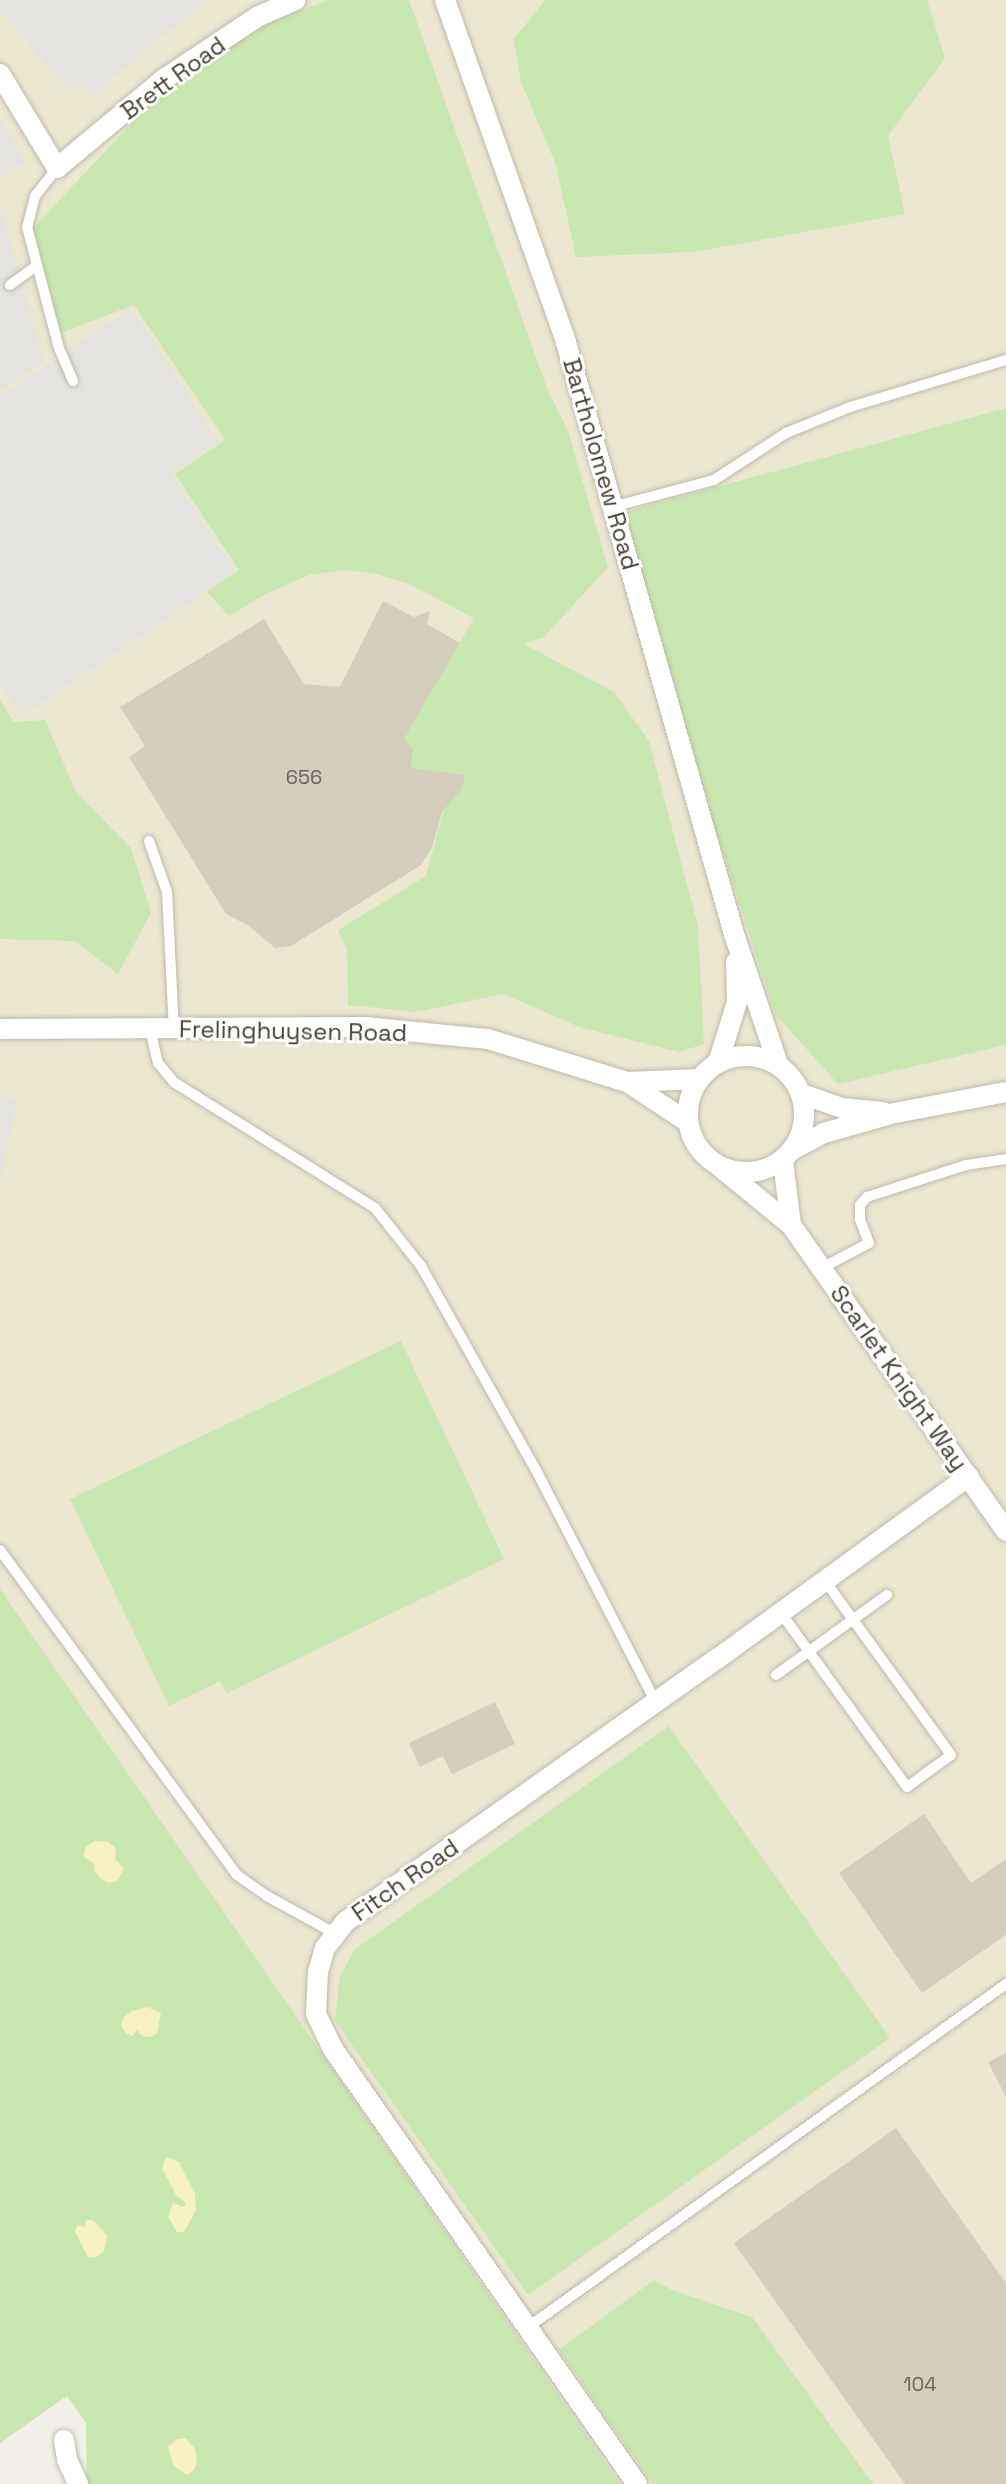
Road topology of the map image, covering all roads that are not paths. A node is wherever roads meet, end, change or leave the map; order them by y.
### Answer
1 (296, 0) edge
2 (445, 0) edge
3 (0, 74) edge
4 (57, 168) junction
5 (35, 267) junction
6 (10, 285) dead end
7 (1006, 360) edge
8 (73, 381) dead end
9 (612, 507) junction
10 (149, 841) dead end
11 (734, 934) junction
12 (0, 1029) edge
13 (150, 1029) junction
14 (174, 1029) junction
15 (718, 1063) junction
16 (778, 1064) junction
17 (700, 1079) junction
18 (627, 1082) junction
19 (1006, 1092) edge
20 (802, 1094) junction
21 (895, 1113) junction
22 (688, 1122) junction
23 (789, 1155) junction
24 (1006, 1159) edge
25 (720, 1167) junction
26 (791, 1225) junction
27 (822, 1268) junction
28 (969, 1476) junction
29 (1006, 1531) edge
30 (0, 1550) edge
31 (825, 1581) junction
32 (887, 1595) dead end
33 (781, 1613) junction
34 (853, 1619) junction
35 (808, 1652) junction
36 (776, 1675) dead end
37 (655, 1701) junction
38 (336, 1934) junction
39 (1006, 1984) edge
40 (527, 2328) junction
41 (64, 2440) dead end
42 (78, 2484) edge
43 (637, 2484) edge

1 - 4 street, Brett Road
2 - 9 street, Bartholomew Road
3 - 4 street
4 - 5 lane
5 - 6 lane
5 - 8 lane
7 - 9 lane
9 - 11 street, Bartholomew Road
10 - 14 lane
11 - 15 street, Bartholomew Road
11 - 16 street, Bartholomew Road
12 - 13 street, Frelinghuysen Road
13 - 14 street, Frelinghuysen Road
13 - 37 lane
14 - 18 street, Frelinghuysen Road
15 - 16 street
15 - 17 street
16 - 20 street
17 - 18 street, Frelinghuysen Road
17 - 22 street
18 - 22 street, Frelinghuysen Road
19 - 21 street
20 - 21 street
20 - 23 street
21 - 23 street
22 - 25 street
23 - 25 street
23 - 26 street
24 - 27 lane
25 - 26 street
26 - 27 street, Scarlet Knight Way
27 - 28 street, Scarlet Knight Way
28 - 29 street, Scarlet Knight Way
28 - 31 street, Fitch Road
30 - 38 lane
31 - 33 street, Fitch Road
31 - 34 lane
32 - 34 lane
33 - 35 lane
33 - 37 street, Fitch Road
34 - 35 lane
34 - 35 lane
35 - 36 lane
37 - 38 street, Fitch Road
38 - 40 street, Fitch Road
39 - 40 lane
40 - 43 street, Fitch Road
41 - 42 street

